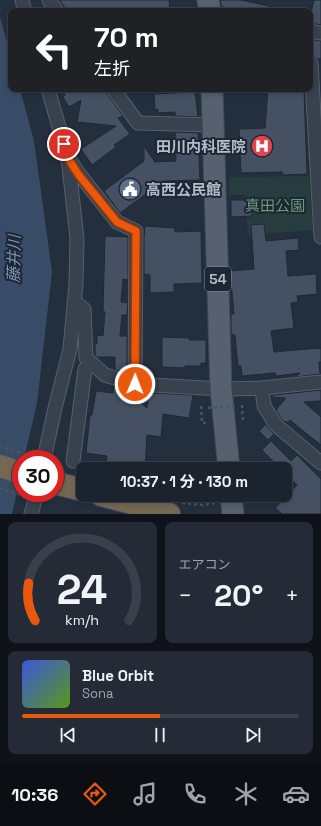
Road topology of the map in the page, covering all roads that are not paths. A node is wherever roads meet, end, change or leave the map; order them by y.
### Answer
1 (49, 92) edge
2 (115, 92) edge
3 (212, 92) edge
4 (313, 92) edge
5 (213, 125) junction
6 (74, 174) junction
7 (321, 237) edge
8 (74, 301) junction
9 (92, 363) junction
10 (321, 382) edge
11 (135, 384) junction
12 (262, 388) junction
13 (221, 389) junction
14 (38, 450) edge
15 (73, 461) dead end
16 (228, 462) edge
17 (321, 462) edge
18 (12, 465) edge
19 (0, 466) edge
20 (64, 485) edge
21 (76, 488) edge
22 (34, 502) edge
23 (139, 502) edge
24 (172, 508) edge
25 (31, 514) edge

1 - 6 street
2 - 5 street
3 - 5 main road, 54
4 - 7 street
5 - 13 main road, 54
6 - 8 street
6 - 11 street
8 - 9 street
8 - 14 street
9 - 11 street
9 - 15 street
10 - 12 street
11 - 13 street
12 - 13 street
12 - 17 street
13 - 16 main road, 54
18 - 19 highway
20 - 21 highway
22 - 25 street
23 - 24 highway

